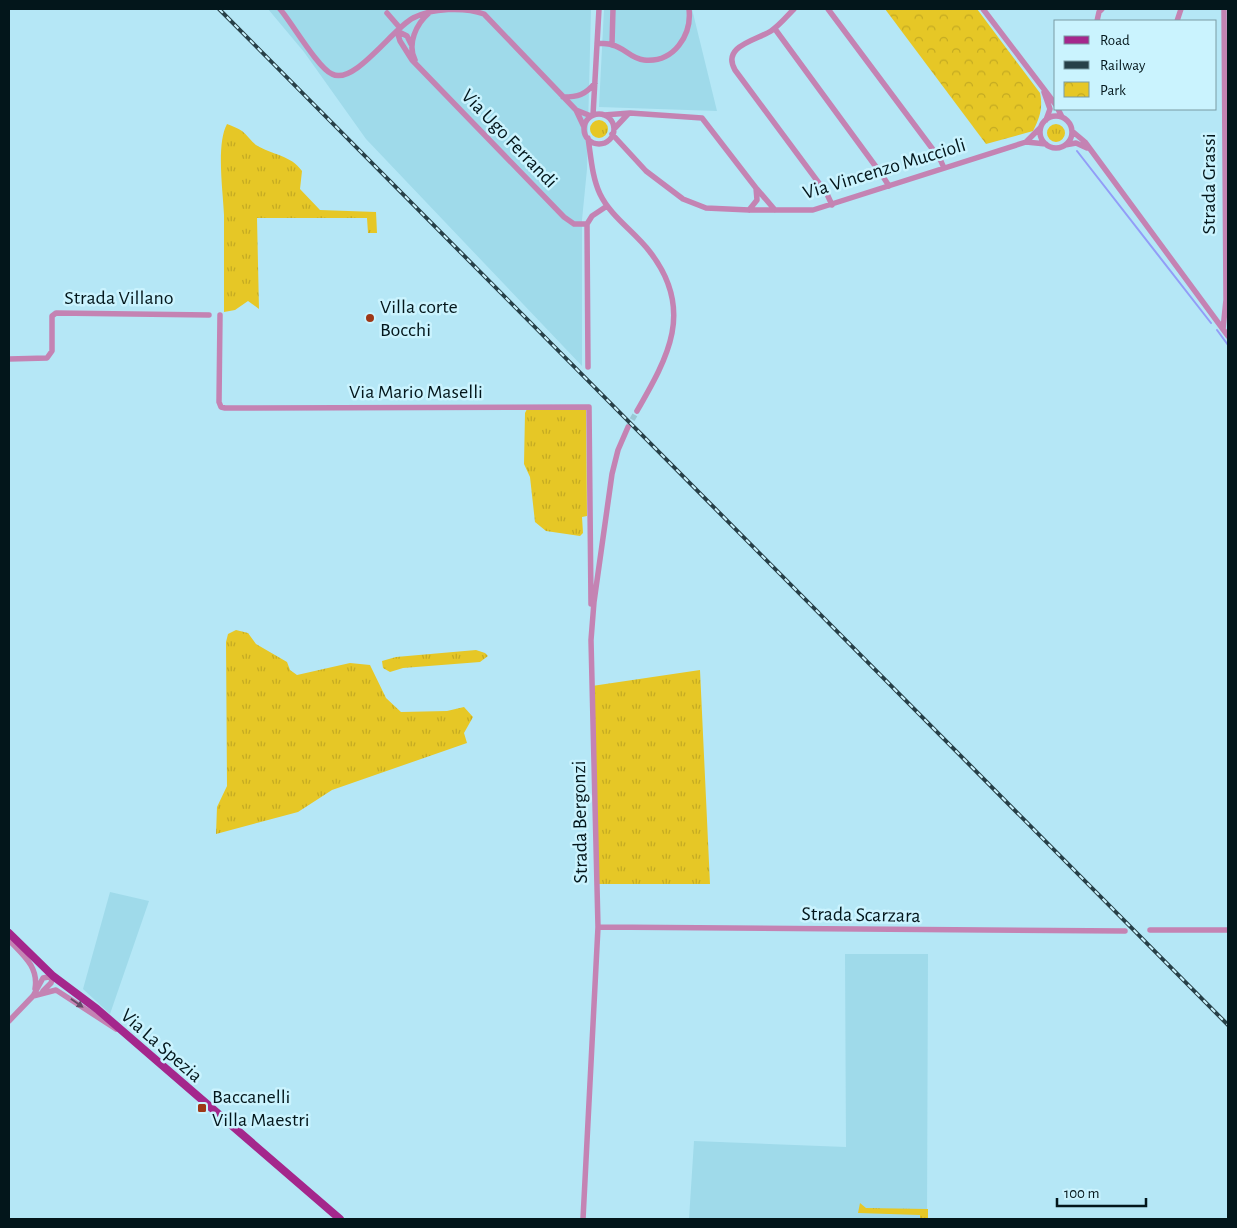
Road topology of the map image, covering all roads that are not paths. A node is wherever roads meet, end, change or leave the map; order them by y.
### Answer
1 (280, 9) edge
2 (599, 9) edge
3 (613, 9) edge
4 (689, 9) edge
5 (794, 9) edge
6 (828, 9) edge
7 (983, 9) edge
8 (1102, 9) edge
9 (1176, 9) edge
10 (1181, 9) edge
11 (1224, 9) edge
12 (431, 12) junction
13 (386, 13) dead end
14 (1097, 20) edge
15 (775, 29) junction
16 (399, 30) junction
17 (597, 43) junction
18 (383, 44) junction
19 (612, 44) junction
20 (402, 45) junction
21 (411, 46) junction
22 (416, 63) junction
23 (594, 83) junction
24 (1042, 85) junction
25 (563, 97) junction
26 (1054, 102) edge
27 (594, 103) junction
28 (576, 110) junction
29 (1058, 110) edge
30 (630, 113) junction
31 (604, 115) junction
32 (592, 116) junction
33 (1062, 117) junction
34 (1046, 120) junction
35 (584, 127) junction
36 (1041, 127) junction
37 (1072, 130) junction
38 (613, 132) junction
39 (588, 138) junction
40 (602, 142) junction
41 (1026, 142) junction
42 (1046, 144) junction
43 (620, 145) junction
44 (1064, 146) junction
45 (591, 157) junction
46 (1098, 161) junction
47 (944, 168) junction
48 (889, 186) junction
49 (756, 188) junction
50 (832, 205) junction
51 (607, 206) junction
52 (749, 210) junction
53 (775, 210) junction
54 (587, 224) junction
55 (1227, 300) edge
56 (220, 314) dead end
57 (209, 315) dead end
58 (1223, 329) junction
59 (1228, 336) edge
60 (9, 359) edge
61 (588, 367) dead end
62 (636, 411) tunnel mouth
63 (628, 427) tunnel mouth
64 (590, 523) junction
65 (604, 529) junction
66 (592, 626) junction
67 (598, 928) junction
68 (1150, 930) dead end
69 (1228, 930) edge
70 (1124, 931) dead end
71 (9, 934) edge
72 (9, 940) edge
73 (53, 976) junction
74 (33, 996) junction
75 (9, 1021) edge
76 (126, 1035) junction
77 (340, 1219) edge
78 (583, 1219) edge

1 - 18 street
2 - 17 street
3 - 19 street
4 - 19 street
5 - 15 street
6 - 47 street
7 - 24 street
8 - 14 street
9 - 10 street
11 - 55 street, Strada Grassi
12 - 16 street
12 - 21 street
12 - 25 street
13 - 16 street
15 - 48 street
15 - 50 street
16 - 18 street
16 - 20 street, Via Ugo Ferrandi
16 - 21 street
17 - 19 street
17 - 23 street
18 - 20 street
20 - 22 street, Via Ugo Ferrandi
21 - 22 street
22 - 54 street, Via Ugo Ferrandi
23 - 25 street
23 - 27 street
24 - 26 street
24 - 34 street
25 - 28 street
27 - 31 street
27 - 32 street
28 - 32 street
28 - 35 street
29 - 33 street
30 - 31 street
30 - 38 street
30 - 49 street
31 - 32 street
31 - 38 street
32 - 35 street
33 - 34 street
33 - 37 street
34 - 36 street
35 - 39 street
36 - 41 street
36 - 42 street
37 - 44 street
37 - 46 street
38 - 40 street
38 - 43 street, Via Vincenzo Muccioli
39 - 40 street
39 - 45 street
40 - 43 street
40 - 45 street
41 - 42 street
41 - 47 street, Via Vincenzo Muccioli
42 - 44 street
43 - 52 street, Via Vincenzo Muccioli
44 - 46 street
45 - 51 street
46 - 58 street
47 - 48 street, Via Vincenzo Muccioli
48 - 50 street, Via Vincenzo Muccioli
49 - 52 street
49 - 53 street
50 - 53 street, Via Vincenzo Muccioli
51 - 54 street
51 - 62 street
52 - 53 street, Via Vincenzo Muccioli
54 - 61 street
55 - 58 street, Strada Grassi
56 - 64 street, Via Mario Maselli
57 - 60 street, Strada Villano
58 - 59 street
63 - 65 street, Strada Bergonzi
64 - 65 street
64 - 66 street, Via Mario Maselli
65 - 66 street, Strada Bergonzi
66 - 67 street, Strada Bergonzi
67 - 70 street, Strada Scarzara
67 - 78 street, Strada Bergonzi
68 - 69 street
71 - 73 main road, Via La Spezia
72 - 74 street
73 - 74 street
73 - 76 main road, Via La Spezia
74 - 75 street
74 -> 76 street
76 - 77 main road, Via La Spezia

